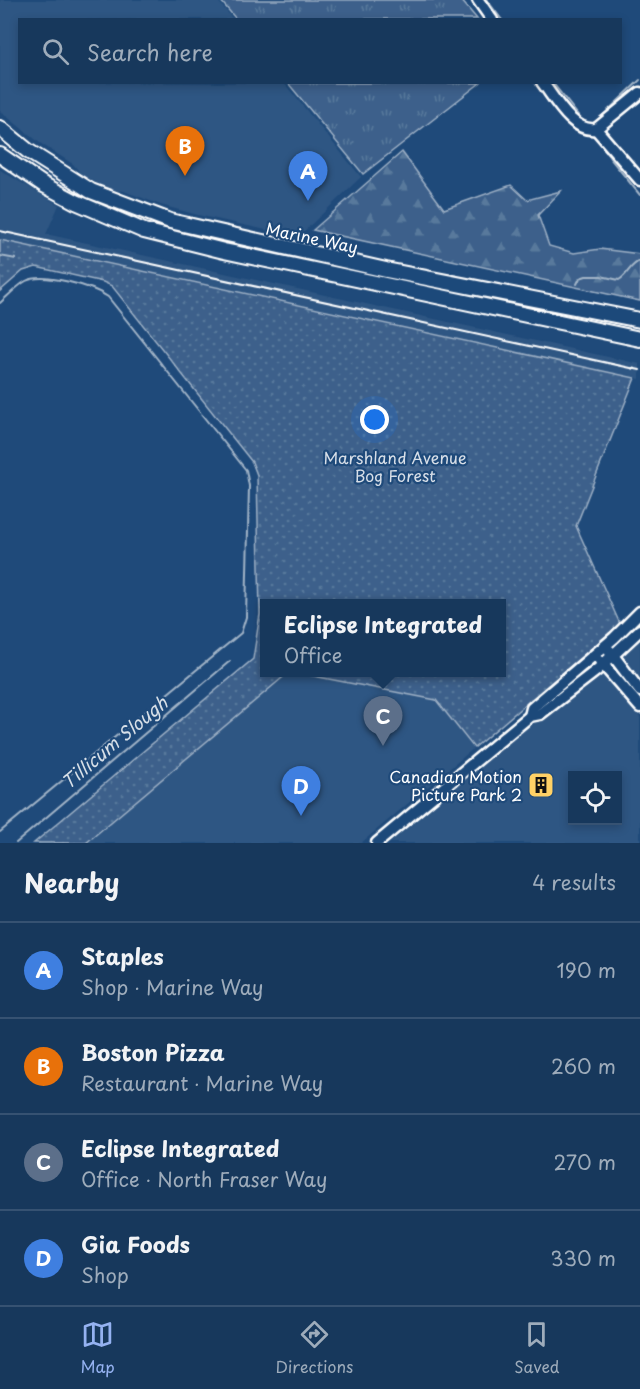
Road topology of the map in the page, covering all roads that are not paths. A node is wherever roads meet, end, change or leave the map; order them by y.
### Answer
1 (478, 0) edge
2 (491, 18) edge
3 (544, 84) edge
4 (640, 93) edge
5 (0, 128) edge
6 (596, 129) junction
7 (0, 155) edge
8 (640, 180) edge
9 (640, 320) edge
10 (640, 339) edge
11 (640, 612) edge
12 (640, 630) edge
13 (605, 645) junction
14 (594, 654) junction
15 (614, 655) junction
16 (603, 665) junction
17 (640, 691) edge
18 (640, 707) edge
19 (530, 716) junction
20 (377, 843) edge

1 - 2 street
3 - 6 street
4 - 6 street
5 - 9 main road, Marine Way
6 - 8 street
7 - 10 main road, Marine Way
11 - 13 street
12 - 15 street
13 - 14 street
13 - 15 street
14 - 16 street
14 - 19 street
15 - 16 street
15 - 17 street
16 - 18 street
16 - 19 street
19 - 20 street

